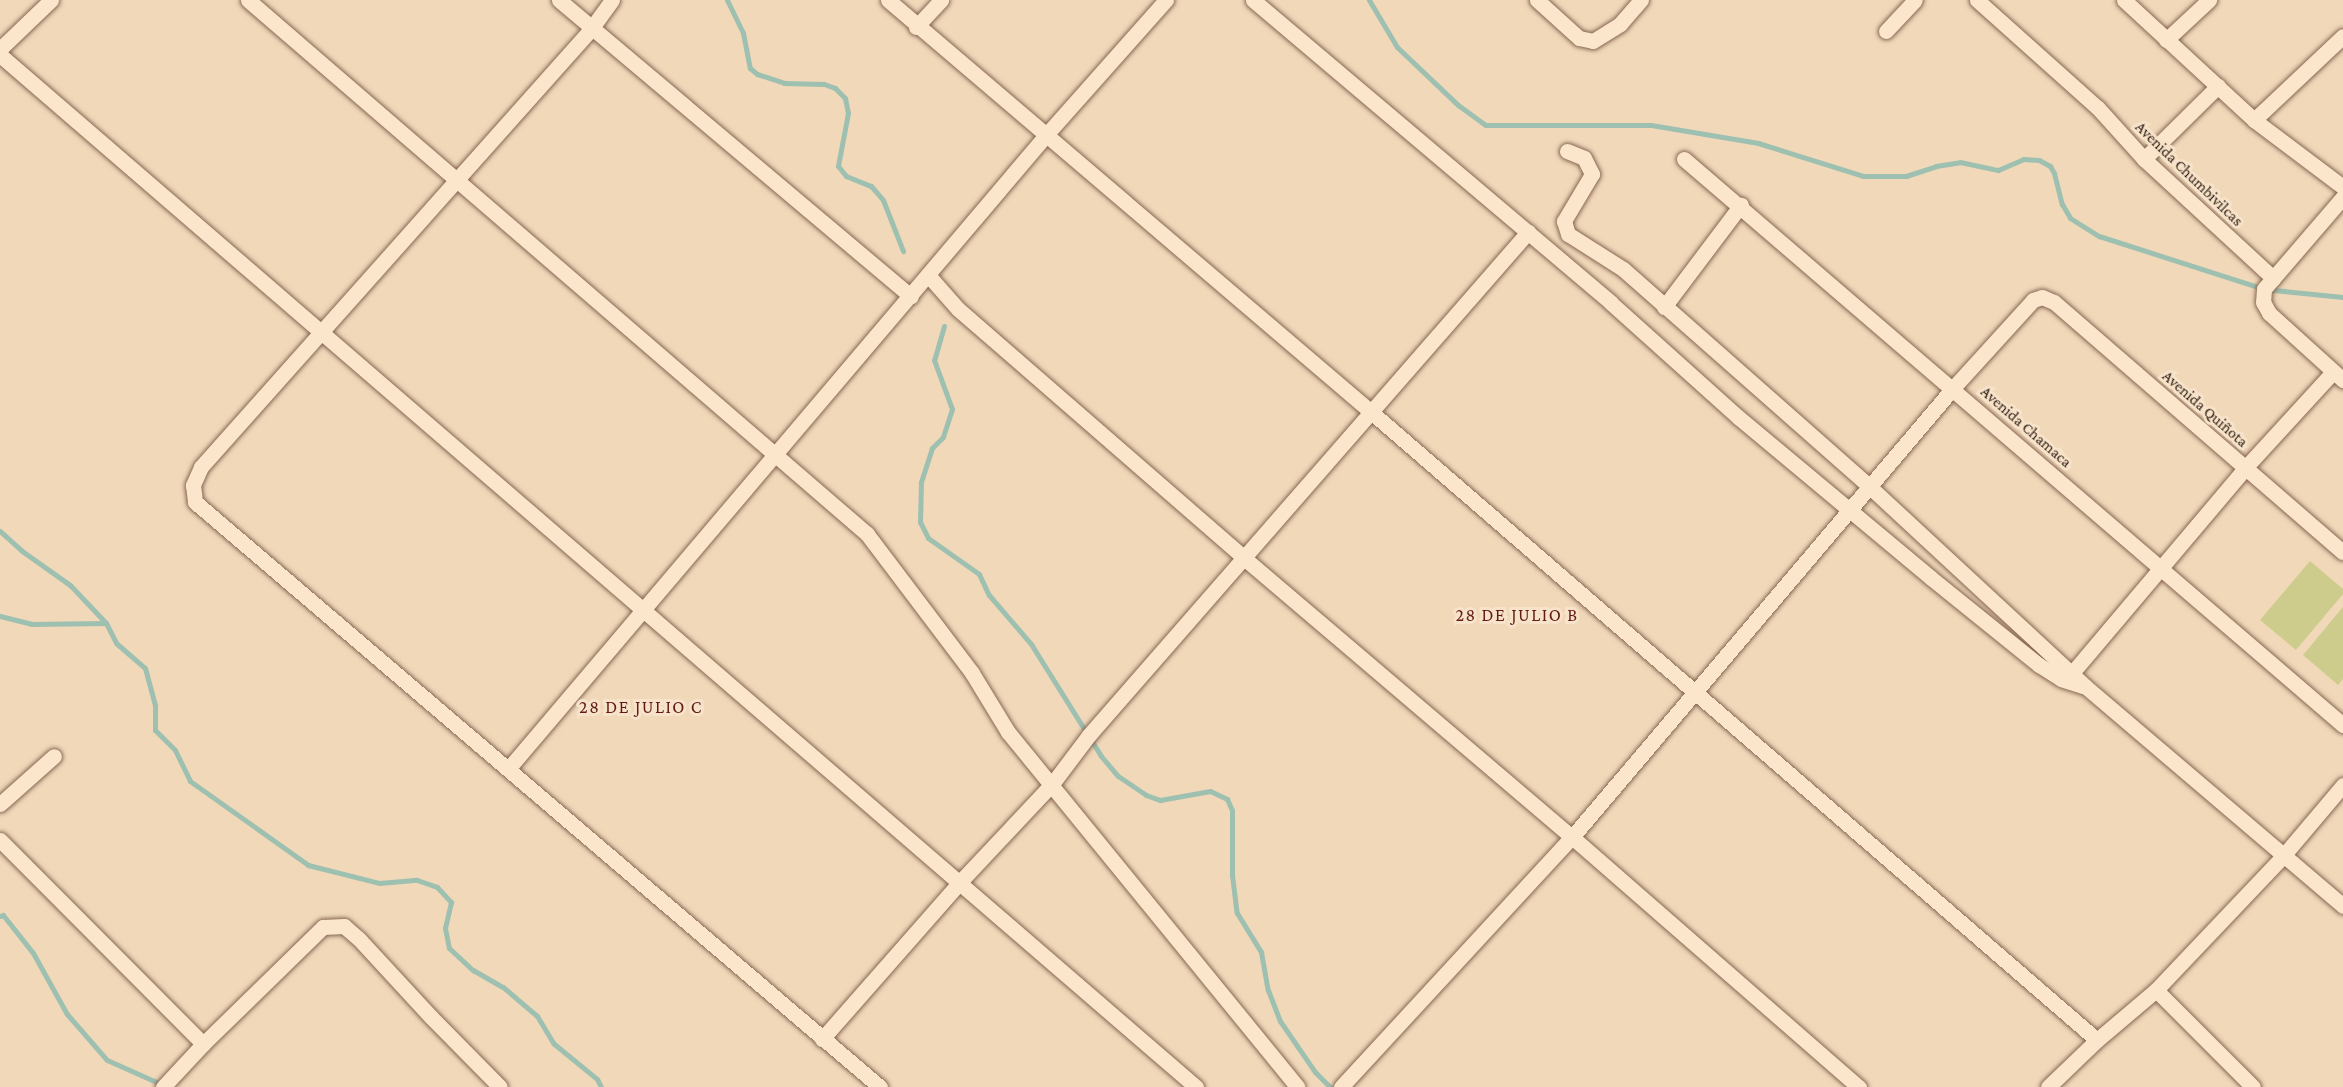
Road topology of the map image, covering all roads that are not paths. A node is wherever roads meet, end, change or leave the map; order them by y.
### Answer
1 (51, 0) edge
2 (248, 0) edge
3 (560, 0) edge
4 (612, 0) edge
5 (888, 0) edge
6 (941, 0) edge
7 (1166, 0) edge
8 (1253, 0) edge
9 (1537, 0) edge
10 (1641, 0) edge
11 (1915, 0) edge
12 (1977, 0) edge
13 (2124, 0) edge
14 (2209, 0) edge
15 (916, 27) junction
16 (592, 28) junction
17 (1886, 31) dead end
18 (2343, 36) edge
19 (2166, 40) junction
20 (0, 49) edge
21 (0, 56) edge
22 (2218, 86) junction
23 (2254, 120) junction
24 (1046, 135) junction
25 (1568, 151) dead end
26 (1684, 159) dead end
27 (2144, 159) junction
28 (456, 178) junction
29 (2343, 186) edge
30 (2343, 197) edge
31 (1740, 205) junction
32 (1528, 232) junction
33 (928, 275) junction
34 (2273, 278) junction
35 (911, 296) junction
36 (1664, 307) junction
37 (320, 332) junction
38 (2338, 376) edge
39 (1953, 388) junction
40 (1370, 411) junction
41 (774, 453) junction
42 (2245, 468) junction
43 (1870, 487) junction
44 (1851, 510) junction
45 (2343, 552) edge
46 (1244, 558) junction
47 (2161, 568) junction
48 (643, 610) junction
49 (2072, 673) junction
50 (2086, 687) junction
51 (1696, 693) junction
52 (2343, 725) edge
53 (54, 756) dead end
54 (508, 770) junction
55 (1052, 784) junction
56 (2343, 785) edge
57 (0, 804) edge
58 (1572, 837) junction
59 (0, 840) edge
60 (2283, 856) junction
61 (958, 884) junction
62 (2343, 906) edge
63 (2156, 990) junction
64 (822, 1039) junction
65 (2097, 1040) junction
66 (203, 1044) junction
67 (163, 1087) edge
68 (500, 1087) edge
69 (880, 1087) edge
70 (1196, 1087) edge
71 (1298, 1087) edge
72 (1341, 1087) edge
73 (1860, 1087) edge
74 (2048, 1087) edge
75 (2253, 1087) edge

1 - 20 street
2 - 28 street
3 - 16 street
4 - 16 street
5 - 15 street
6 - 15 street
7 - 24 street
8 - 32 street
9 - 10 street
11 - 17 street
12 - 27 street, Avenida Chumbivilcas
13 - 19 street
14 - 19 street
15 - 24 street
16 - 28 street
16 - 35 street
18 - 23 street
19 - 22 street
21 - 37 street
22 - 23 street
22 - 27 street
23 - 29 street
24 - 33 street
24 - 40 street
25 - 36 street
26 - 31 street, Avenida Chamaca
27 - 34 street, Avenida Chumbivilcas
28 - 37 street
28 - 41 street
30 - 34 street
31 - 36 street
31 - 39 street, Avenida Chamaca
32 - 40 street
32 - 44 street
33 - 35 street
33 - 46 street
34 - 38 street
35 - 41 street
36 - 43 street
37 - 48 street
37 - 54 street
38 - 42 street
39 - 42 street, Avenida Quiñota
39 - 43 street
39 - 47 street, Avenida Chamaca
40 - 46 street
40 - 51 street
41 - 48 street
41 - 55 street
42 - 45 street, Avenida Quiñota
42 - 47 street
43 - 44 street
43 - 49 street
44 - 50 street
44 - 51 street
46 - 55 street
46 - 58 street
47 - 49 street
47 - 52 street, Avenida Chamaca
48 - 54 street
48 - 61 street
49 - 50 street
50 - 60 street
51 - 58 street
51 - 65 street
53 - 57 street
54 - 64 street
55 - 61 street
55 - 71 street
56 - 60 street
58 - 72 street
58 - 73 street
59 - 66 street
60 - 62 street
60 - 63 street
61 - 64 street
61 - 70 street
63 - 65 street
63 - 75 street
64 - 69 street
65 - 74 street
66 - 67 street
66 - 68 street

